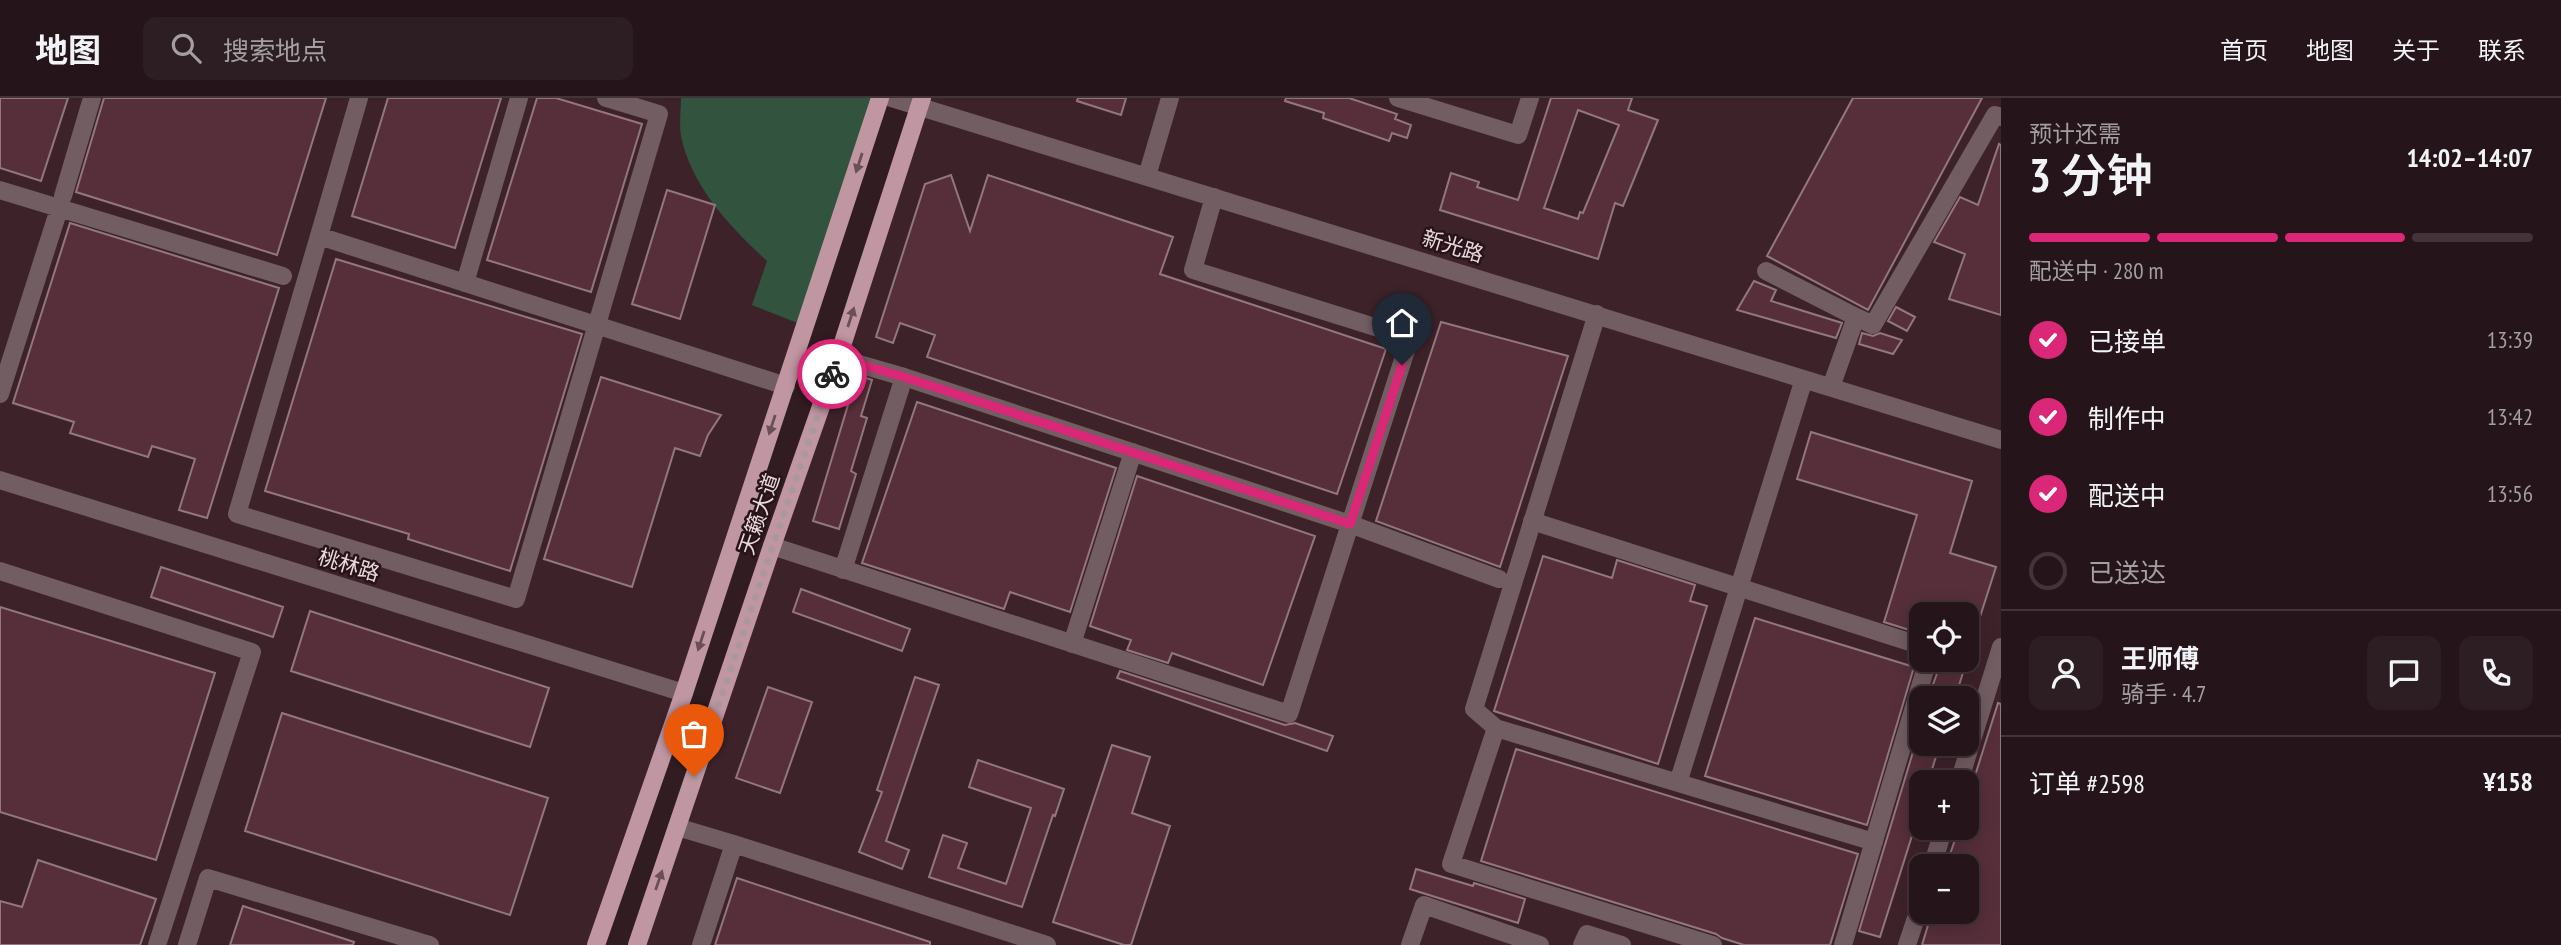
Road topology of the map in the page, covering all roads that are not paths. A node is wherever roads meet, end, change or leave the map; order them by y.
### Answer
1 (92, 98) edge
2 (359, 98) edge
3 (519, 98) edge
4 (606, 98) edge
5 (880, 98) edge
6 (891, 98) edge
7 (1170, 98) edge
8 (1398, 98) edge
9 (1530, 98) edge
10 (921, 102) edge
11 (2001, 117) edge
12 (1147, 176) junction
13 (0, 190) edge
14 (1214, 197) junction
15 (61, 203) junction
16 (319, 236) junction
17 (1766, 271) dead end
18 (283, 276) dead end
19 (465, 283) junction
20 (1597, 314) junction
21 (1856, 317) junction
22 (597, 325) junction
23 (838, 358) junction
24 (904, 377) junction
25 (1804, 379) junction
26 (786, 386) junction
27 (1831, 387) junction
28 (0, 394) edge
29 (2000, 438) edge
30 (1133, 452) junction
31 (0, 481) edge
32 (1532, 521) junction
33 (1350, 524) junction
34 (772, 547) junction
35 (843, 570) junction
36 (0, 571) edge
37 (1499, 579) dead end
38 (1739, 587) junction
39 (1909, 642) edge
40 (1072, 644) junction
41 (2001, 647) edge
42 (1924, 672) edge
43 (684, 693) junction
44 (1496, 728) junction
45 (1962, 770) edge
46 (1678, 783) junction
47 (677, 827) junction
48 (1874, 842) junction
49 (734, 844) junction
50 (1915, 924) edge
51 (157, 945) edge
52 (187, 945) edge
53 (430, 945) edge
54 (596, 945) edge
55 (638, 945) edge
56 (701, 945) edge
57 (1047, 945) edge
58 (1410, 945) edge
59 (1540, 945) edge
60 (1582, 945) edge
61 (1622, 945) edge
62 (1713, 945) edge
63 (1843, 945) edge
64 (1908, 945) edge

1 - 15 street
2 - 16 street
3 - 19 street
4 - 22 street
5 -> 26 main road, 天籁大道
6 - 10 street, 新光路
7 - 12 street
8 - 9 street
10 - 12 street, 新光路
23 -> 10 main road, 天籁大道
11 - 21 street
12 - 14 street, 新光路
13 - 15 street
14 - 20 street, 新光路
14 - 33 street
15 - 18 street
15 - 28 street
16 - 19 street
16 - 22 street
17 - 21 street
19 - 22 street
20 - 25 street, 新光路
20 - 32 street
21 - 27 street
22 - 26 street
23 - 24 street
23 - 34 main road, 天籁大道
24 - 30 street
24 - 35 street
25 - 27 street, 新光路
25 - 38 street
26 -> 43 main road, 天籁大道
27 - 29 street, 新光路
30 - 33 street
30 - 40 street
31 - 43 street, 桃林路
32 - 38 street
32 - 44 street
33 - 37 street
33 - 40 street
34 - 35 street
34 - 47 main road, 天籁大道
35 - 40 street
36 - 51 street
38 - 39 street
38 - 46 street
41 - 45 street
42 - 48 street
43 - 54 main road, 天籁大道
44 - 46 street
44 - 62 street
46 - 48 street
47 - 49 street
55 -> 47 main road, 天籁大道
48 - 63 street
49 - 56 street
49 - 57 street
50 - 64 street
52 - 53 street
58 - 59 street
60 - 61 street

